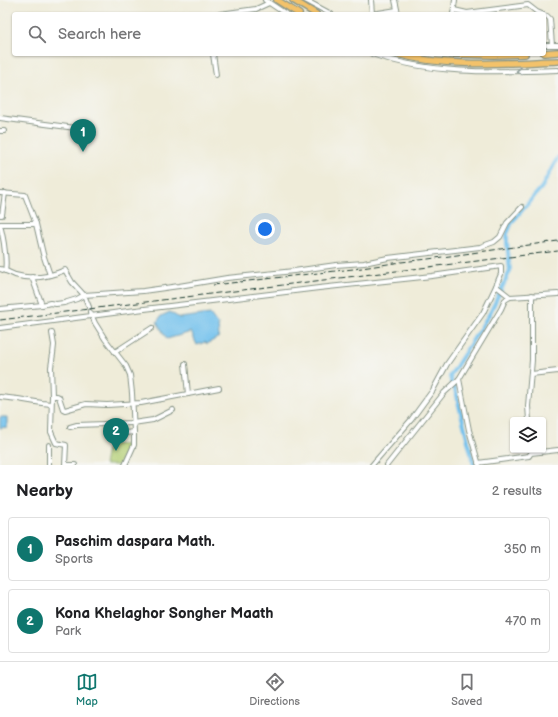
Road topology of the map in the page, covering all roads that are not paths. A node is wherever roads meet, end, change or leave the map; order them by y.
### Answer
1 (265, 0) edge
2 (277, 0) edge
3 (293, 0) edge
4 (305, 0) edge
5 (371, 0) edge
6 (395, 0) edge
7 (455, 0) edge
8 (269, 3) junction
9 (234, 12) edge
10 (283, 12) edge
11 (296, 12) edge
12 (313, 12) edge
13 (327, 12) edge
14 (372, 12) edge
15 (397, 12) edge
16 (454, 12) edge
17 (475, 12) edge
18 (537, 12) edge
19 (546, 16) edge
20 (546, 45) edge
21 (552, 45) junction
22 (558, 45) edge
23 (558, 52) edge
24 (546, 53) edge
25 (213, 56) edge
26 (378, 56) edge
27 (406, 56) edge
28 (558, 61) edge
29 (558, 70) edge
30 (216, 75) dead end
31 (0, 118) edge
32 (83, 129) dead end
33 (2, 193) edge
34 (522, 207) dead end
35 (0, 216) edge
36 (0, 224) edge
37 (36, 224) junction
38 (0, 269) edge
39 (5, 271) junction
40 (50, 275) junction
41 (32, 277) junction
42 (496, 286) junction
43 (558, 294) edge
44 (84, 295) junction
45 (532, 295) junction
46 (510, 297) junction
47 (42, 305) junction
48 (88, 307) dead end
49 (0, 309) edge
50 (91, 314) junction
51 (0, 328) edge
52 (152, 328) dead end
53 (52, 333) dead end
54 (115, 352) junction
55 (185, 364) dead end
56 (558, 372) edge
57 (531, 374) junction
58 (459, 379) junction
59 (219, 388) dead end
60 (188, 394) junction
61 (52, 396) junction
62 (0, 397) edge
63 (51, 404) junction
64 (133, 404) junction
65 (173, 410) dead end
66 (529, 417) edge
67 (133, 423) junction
68 (70, 427) dead end
69 (134, 432) junction
70 (108, 435) dead end
71 (49, 445) dead end
72 (558, 450) edge
73 (546, 451) edge
74 (530, 453) edge
75 (478, 464) edge
76 (49, 465) edge
77 (66, 465) edge
78 (75, 465) edge
79 (126, 465) edge
80 (372, 465) edge
81 (387, 465) edge

1 - 8 street
2 - 11 highway
3 - 12 highway
4 - 13 street
5 - 14 street
6 - 15 street
7 - 16 street
8 - 9 street
8 - 10 street
17 - 18 street
19 - 21 street
20 - 21 street
21 - 22 street
23 - 24 highway
25 - 30 street
29 -> 26 street
27 - 28 highway
31 - 32 street
33 - 35 street
33 - 37 street
34 - 44 street
36 - 37 street
36 - 39 street
37 - 40 street
38 - 39 street
39 - 41 street
40 - 41 street
40 - 44 street
41 - 47 street
42 - 46 street
42 - 50 street
42 - 80 street
43 - 45 street
44 - 47 street
44 - 48 street
45 - 46 street
45 - 57 street
46 - 58 street
47 - 49 street
50 - 51 street
50 - 54 street
52 - 54 street
53 - 61 street
54 - 64 street
55 - 60 street
56 - 57 street
57 - 66 street
58 - 75 street
58 - 81 street
59 - 60 street
60 - 64 street
61 - 63 street
61 - 64 street
62 - 63 street
63 - 77 street
64 - 67 street
65 - 67 street
67 - 68 street
67 - 69 street
69 - 70 street
69 - 79 street
71 - 76 street
72 - 73 street
74 - 75 street
77 - 78 street

